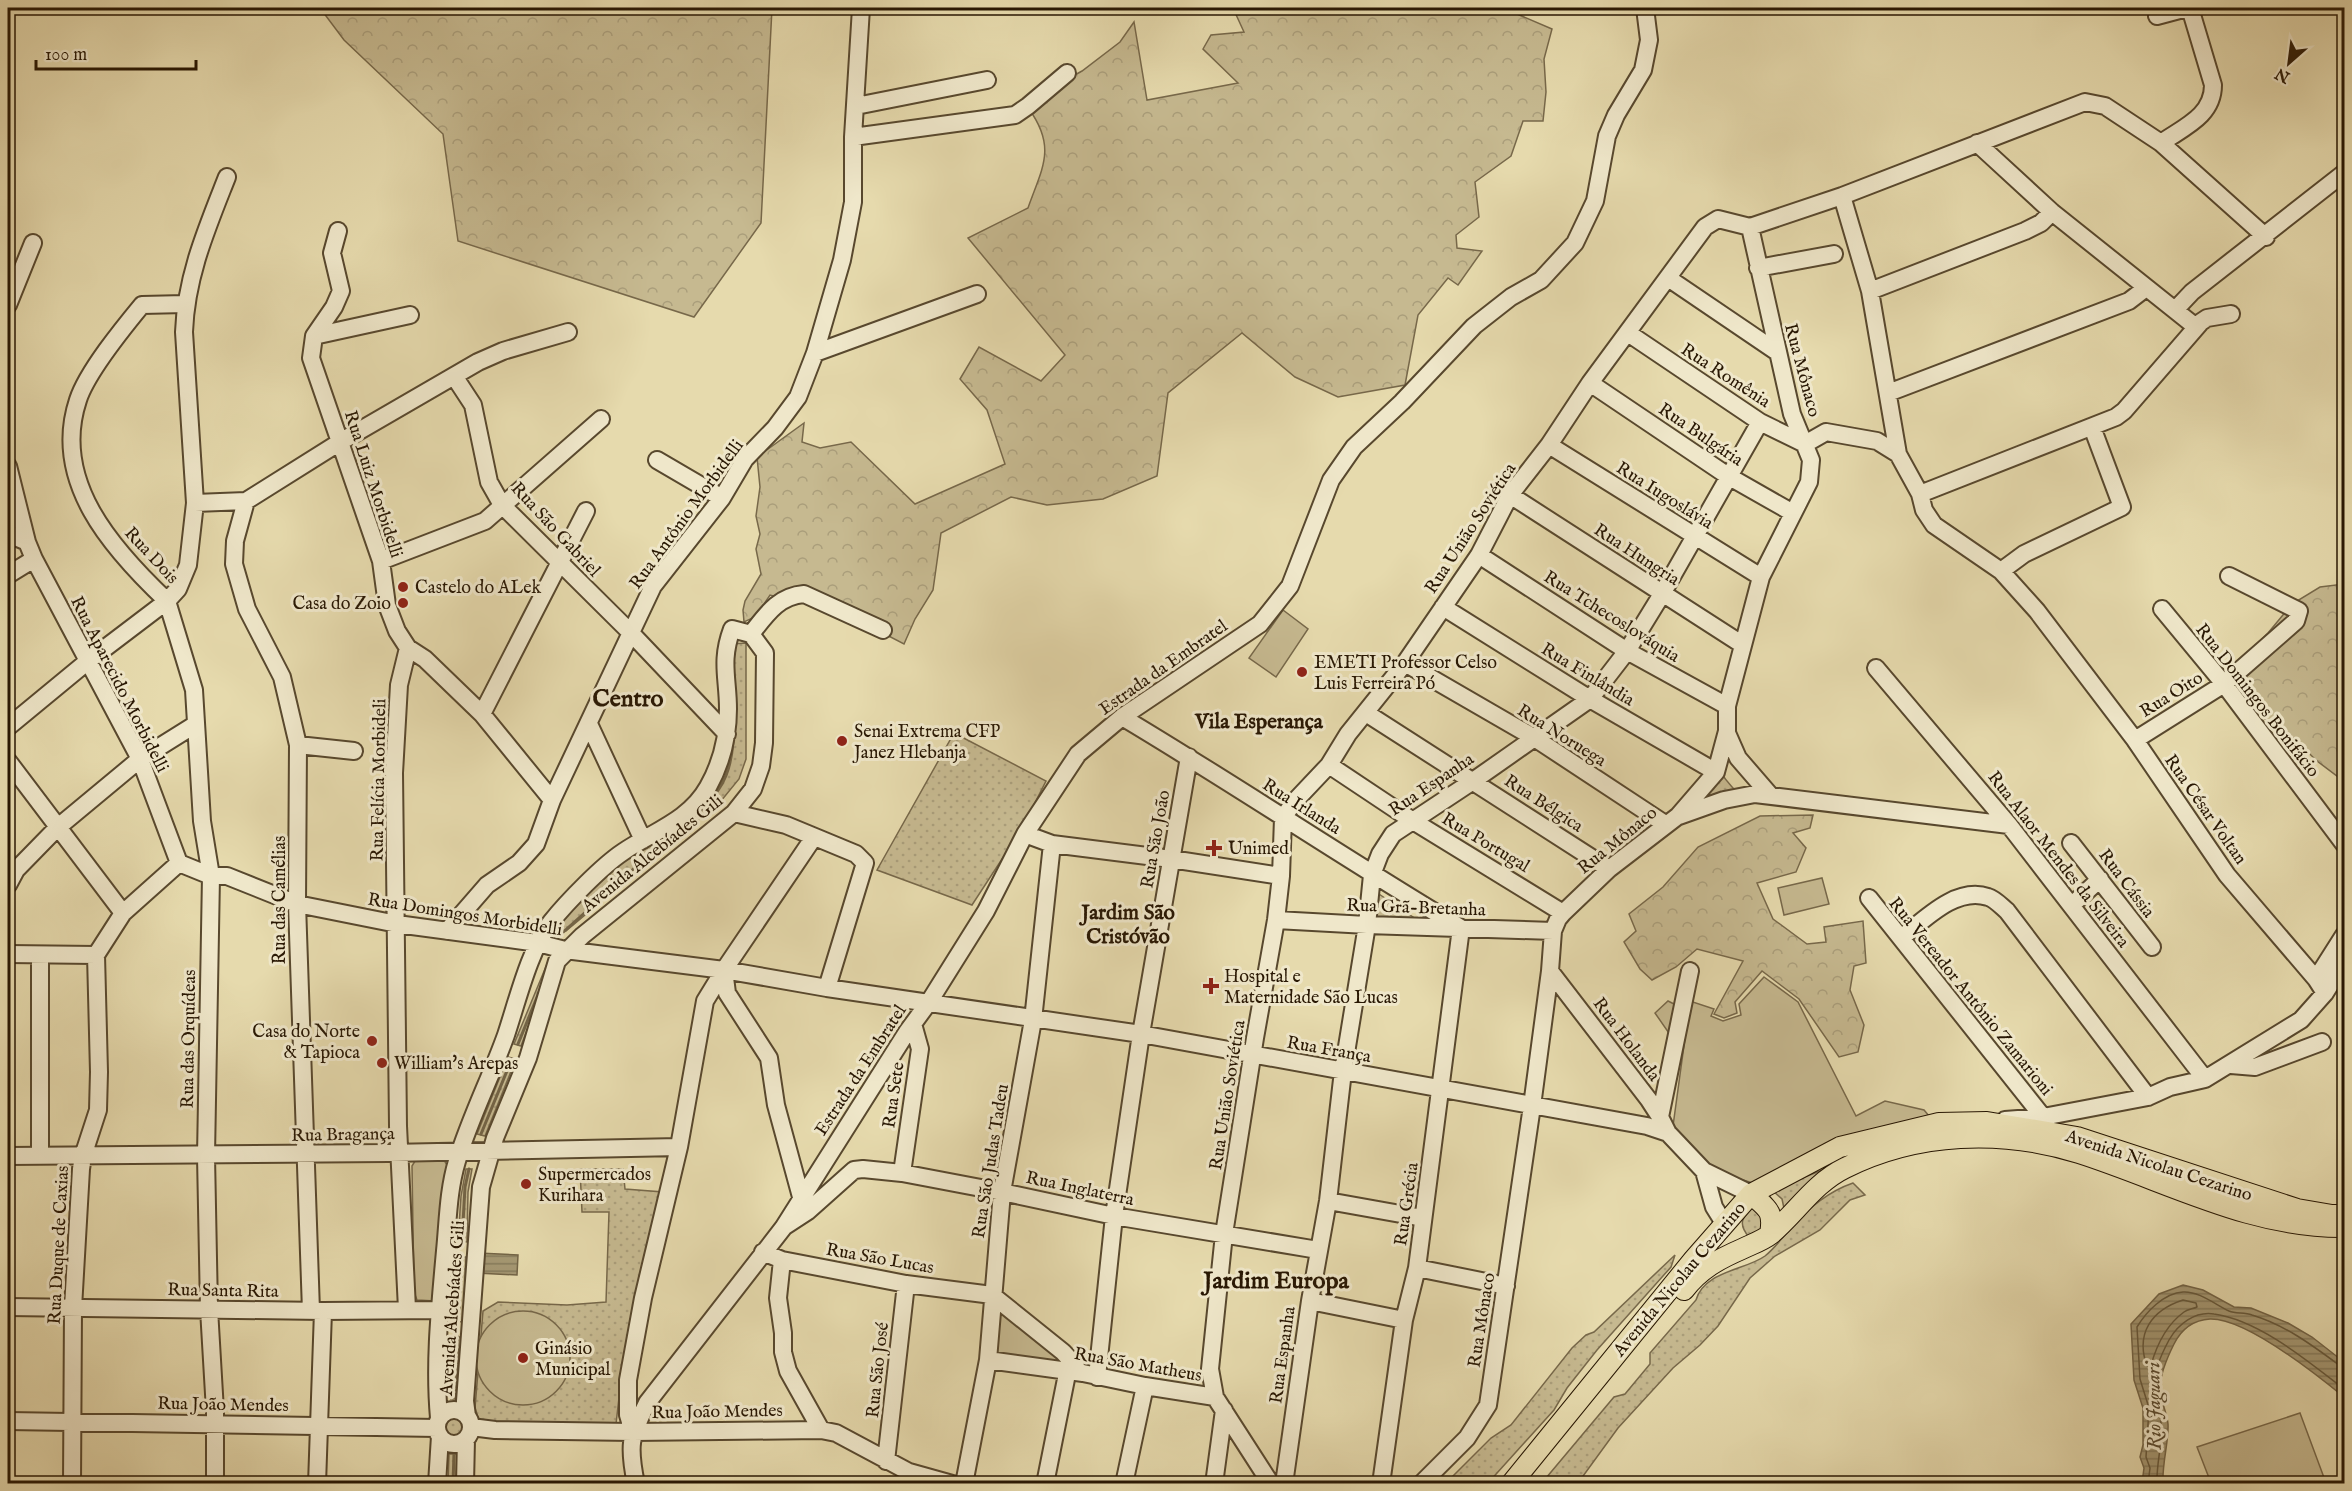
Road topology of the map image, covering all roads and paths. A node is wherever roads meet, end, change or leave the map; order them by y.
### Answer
1 (861, 8) edge
2 (1645, 8) edge
3 (2189, 8) edge
4 (2157, 16) dead end
5 (1068, 73) dead end
6 (987, 80) dead end
7 (856, 106) junction
8 (853, 137) junction
9 (1977, 143) junction
10 (2162, 143) junction
11 (2344, 173) edge
12 (227, 177) dead end
13 (1842, 196) junction
14 (2052, 212) junction
15 (1750, 227) junction
16 (338, 231) dead end
17 (2266, 237) junction
18 (33, 243) dead end
19 (1834, 254) dead end
20 (1758, 268) junction
21 (1668, 278) junction
22 (2146, 288) junction
23 (1870, 291) junction
24 (976, 294) dead end
25 (185, 304) junction
26 (8, 305) edge
27 (2175, 310) junction
28 (410, 315) dead end
29 (2230, 315) dead end
30 (2196, 327) junction
31 (568, 332) dead end
32 (1628, 333) junction
33 (314, 336) junction
34 (1777, 352) junction
35 (815, 354) junction
36 (454, 376) junction
37 (1590, 382) junction
38 (1888, 393) junction
39 (601, 419) dead end
40 (1760, 422) junction
41 (2092, 427) junction
42 (340, 442) junction
43 (1805, 444) junction
44 (1549, 445) junction
45 (1898, 454) junction
46 (657, 460) dead end
47 (8, 466) edge
48 (1728, 476) junction
49 (1920, 494) junction
50 (1510, 495) junction
51 (722, 498) junction
52 (246, 501) junction
53 (195, 503) junction
54 (502, 506) junction
55 (586, 511) dead end
56 (1793, 513) junction
57 (8, 534) edge
58 (1694, 537) junction
59 (27, 542) junction
60 (1479, 555) junction
61 (34, 559) junction
62 (381, 561) junction
63 (558, 562) junction
64 (2001, 571) junction
65 (8, 575) edge
66 (2229, 576) dead end
67 (1761, 577) junction
68 (1662, 594) junction
69 (167, 601) junction
70 (1443, 607) junction
71 (2162, 609) dead end
72 (883, 630) dead end
73 (630, 632) junction
74 (751, 634) junction
75 (1743, 645) junction
76 (408, 648) junction
77 (1627, 651) junction
78 (88, 661) junction
79 (1405, 663) junction
80 (1876, 668) dead end
81 (2224, 684) junction
82 (1590, 699) junction
83 (1727, 706) junction
84 (1365, 713) junction
85 (482, 714) junction
86 (1122, 717) junction
87 (196, 724) junction
88 (589, 724) junction
89 (8, 727) edge
90 (1726, 732) junction
91 (727, 734) junction
92 (1533, 737) junction
93 (2135, 740) junction
94 (298, 745) junction
95 (354, 751) dead end
96 (1189, 757) junction
97 (140, 759) junction
98 (8, 761) edge
99 (1329, 765) junction
100 (1716, 772) junction
101 (1473, 781) junction
102 (1770, 795) junction
103 (552, 800) junction
104 (734, 813) junction
105 (1283, 818) junction
106 (1671, 820) junction
107 (1413, 821) junction
108 (2009, 825) junction
109 (57, 828) junction
110 (1025, 834) junction
111 (814, 837) junction
112 (643, 840) junction
113 (2071, 843) dead end
114 (1052, 844) junction
115 (2344, 844) edge
116 (1171, 859) junction
117 (179, 863) junction
118 (1610, 869) junction
119 (1372, 875) junction
120 (211, 876) junction
121 (1281, 876) junction
122 (2100, 879) junction
123 (8, 885) edge
124 (1869, 898) dead end
125 (297, 904) junction
126 (2072, 905) junction
127 (123, 913) junction
128 (1563, 913) junction
129 (1276, 920) junction
130 (397, 924) junction
131 (1367, 926) junction
132 (1461, 928) junction
133 (447, 931) junction
134 (1553, 931) junction
135 (2344, 935) edge
136 (1901, 938) junction
137 (538, 943) junction
138 (2152, 947) dead end
139 (565, 950) junction
140 (8, 954) edge
141 (40, 955) junction
142 (96, 955) junction
143 (2344, 962) edge
144 (724, 970) junction
145 (1550, 971) junction
146 (1690, 971) dead end
147 (2321, 986) junction
148 (827, 988) junction
149 (929, 1002) junction
150 (1033, 1020) junction
151 (913, 1024) junction
152 (1141, 1034) junction
153 (2322, 1042) dead end
154 (1253, 1055) junction
155 (2231, 1065) junction
156 (1343, 1071) junction
157 (2205, 1079) junction
158 (1441, 1090) junction
159 (2148, 1097) junction
160 (1532, 1106) junction
161 (1660, 1117) junction
162 (2043, 1117) junction
163 (1987, 1122) junction
164 (1668, 1133) junction
165 (679, 1147) junction
166 (460, 1151) junction
167 (491, 1151) junction
168 (400, 1153) junction
169 (304, 1154) junction
170 (40, 1155) junction
171 (8, 1156) edge
172 (83, 1156) junction
173 (206, 1156) junction
174 (1704, 1171) junction
175 (902, 1173) junction
176 (1002, 1191) junction
177 (1751, 1194) junction
178 (801, 1197) junction
179 (1328, 1201) junction
180 (2344, 1215) edge
181 (1114, 1216) junction
182 (1424, 1218) junction
183 (1724, 1223) junction
184 (2344, 1227) edge
185 (783, 1228) junction
186 (1224, 1234) junction
187 (1770, 1234) junction
188 (1746, 1247) junction
189 (1318, 1250) junction
190 (763, 1252) junction
191 (782, 1260) junction
192 (1417, 1268) junction
193 (906, 1284) junction
194 (1506, 1286) junction
195 (992, 1295) junction
196 (1310, 1301) junction
197 (8, 1307) edge
198 (73, 1308) junction
199 (209, 1309) junction
200 (407, 1309) junction
201 (438, 1310) junction
202 (317, 1311) junction
203 (1404, 1320) junction
204 (988, 1360) junction
205 (1079, 1370) junction
206 (628, 1380) junction
207 (1145, 1386) junction
208 (656, 1389) junction
209 (1220, 1403) junction
210 (8, 1422) edge
211 (73, 1423) junction
212 (215, 1424) junction
213 (319, 1426) junction
214 (439, 1427) junction
215 (468, 1427) junction
216 (821, 1430) junction
217 (633, 1432) junction
218 (886, 1461) junction
219 (72, 1484) edge
220 (215, 1484) edge
221 (317, 1484) edge
222 (437, 1484) edge
223 (465, 1484) edge
224 (636, 1484) edge
225 (952, 1484) edge
226 (964, 1484) edge
227 (1045, 1484) edge
228 (1124, 1484) edge
229 (1214, 1484) edge
230 (1271, 1484) edge
231 (1284, 1484) edge
232 (1381, 1484) edge
233 (1421, 1484) edge
234 (1511, 1484) edge
235 (1528, 1484) edge

1 - 7 street, Rua Antônio Morbidelli
2 - 86 street, Estrada da Embratel
3 - 4 street
3 - 10 street
5 - 8 street
6 - 7 street
7 - 8 street, Rua Antônio Morbidelli
8 - 35 street, Rua Antônio Morbidelli
9 - 10 street
9 - 13 street
9 - 14 street
10 - 17 street
11 - 17 street
12 - 25 street, Rua Dois
13 - 15 street
13 - 23 street
14 - 22 street
14 - 23 street
15 - 20 street, Rua Mônaco
15 - 21 street, Rua União Soviética
16 - 33 street
17 - 27 street
18 - 26 street
19 - 20 street
20 - 34 street, Rua Mônaco
21 - 32 street, Rua União Soviética
21 - 34 street
22 - 27 street
22 - 38 street
23 - 38 street
24 - 35 street
25 - 53 street, Rua Dois
25 - 69 street, Rua Dois
27 - 30 street
28 - 33 street
29 - 30 street
30 - 41 street
31 - 36 street
32 - 37 street, Rua União Soviética
32 - 40 street, Rua Romênia
33 - 42 street, Rua Luiz Morbidelli
34 - 43 street, Rua Mônaco
35 - 51 street, Rua Antônio Morbidelli
36 - 42 street
36 - 54 street, Rua São Gabriel
37 - 44 street, Rua União Soviética
37 - 48 street, Rua Bulgária
38 - 45 street
39 - 54 street
40 - 43 street, Rua Romênia
40 - 48 street, Rua Espanha
41 - 49 street
41 - 64 street
42 - 52 street
42 - 62 street, Rua Luiz Morbidelli
43 - 45 street
43 - 56 street, Rua Mônaco
44 - 50 street, Rua União Soviética
44 - 58 street, Rua Iugoslávia
45 - 49 street, Rua César Voltan
46 - 51 street
47 - 59 street, Rua Aparecido Morbidelli
48 - 56 street, Rua Bulgária
48 - 58 street, Rua Espanha
49 - 64 street, Rua César Voltan
50 - 60 street, Rua União Soviética
50 - 68 street, Rua Hungria
51 - 73 street, Rua Antônio Morbidelli
52 - 53 street
52 - 94 street, Rua das Camélias
53 - 69 street, Rua Dois
54 - 62 street
54 - 63 street, Rua São Gabriel
55 - 63 street
56 - 67 street, Rua Mônaco
57 - 59 street
58 - 67 street, Rua Iugoslávia
58 - 68 street, Rua Espanha
59 - 61 street, Rua Aparecido Morbidelli
60 - 70 street, Rua União Soviética
60 - 77 street, Rua Tchecoslováquia
61 - 65 street
61 - 78 street, Rua Aparecido Morbidelli
62 - 76 street, Rua Luiz Morbidelli
63 - 73 street, Rua São Gabriel
63 - 85 street
64 - 93 street, Rua César Voltan
66 - 81 street, Rua Oito
67 - 75 street, Rua Mônaco
68 - 75 street, Rua Hungria
68 - 77 street, Rua Espanha
69 - 78 street
69 - 87 street, Rua das Orquídeas
70 - 79 street, Rua União Soviética
70 - 82 street, Rua Finlândia
71 - 81 street, Rua Domingos Bonifácio
72 - 74 street
73 - 88 street, Rua Antônio Morbidelli
73 - 91 street, Rua São Gabriel
74 - 91 street, Avenida Alcebíades Gili
74 - 104 street, Avenida Alcebíades Gili
75 - 83 street, Rua Mônaco
76 - 85 street, Rua Luiz Morbidelli
76 - 130 street, Rua Felícia Morbideli
77 - 82 street, Rua Espanha
77 - 83 street, Rua Tchecoslováquia
78 - 89 street
78 - 97 street, Rua Aparecido Morbidelli
79 - 84 street, Rua União Soviética
79 - 92 street, Rua Noruega
80 - 108 street, Rua Alaor Mendes da Silveira
81 - 93 street, Rua Oito
81 - 115 street, Rua Domingos Bonifácio
82 - 92 street, Rua Espanha
82 - 100 street, Rua Finlândia
83 - 90 street, Rua Mônaco
84 - 99 street, Rua União Soviética
84 - 101 street, Rua Bélgica
85 - 103 street, Rua Luiz Morbidelli
86 - 96 street, Rua Irlanda
86 - 110 street, Estrada da Embratel
87 - 97 street
87 - 120 street, Rua das Orquídeas
88 - 103 street, Rua Antônio Morbidelli
88 - 112 street
90 - 100 street, Rua Mônaco
90 - 102 street
91 - 112 street, Avenida Alcebíades Gili
92 - 101 street, Rua Espanha
92 - 106 street, Rua Noruega
93 - 147 street, Rua César Voltan
94 - 95 street
94 - 125 street, Rua das Camélias
96 - 105 street, Rua Irlanda
96 - 116 street, Rua São João
97 - 109 street
97 - 117 street, Rua Aparecido Morbidelli
98 - 109 street
99 - 105 street, Rua União Soviética
99 - 107 street, Rua Portugal
100 - 106 street, Rua Mônaco
101 - 107 street, Rua Espanha
101 - 118 street, Rua Bélgica
102 - 106 street
102 - 108 street
103 - 133 street, Rua Antônio Morbidelli
104 - 111 street
104 - 139 street, Avenida Alcebíades Gili
105 - 119 street, Rua Irlanda
105 - 121 street, Rua União Soviética
106 - 118 street, Rua Mônaco
107 - 119 street, Rua Espanha
107 - 128 street, Rua Portugal
108 - 126 street, Rua Alaor Mendes da Silveira
109 - 123 street
109 - 127 street
110 - 114 street
110 - 149 street, Estrada da Embratel
111 - 144 street
111 - 148 street
112 - 137 street, Avenida Alcebíades Gili
113 - 122 street, Rua Cássia
114 - 116 street
114 - 150 street, Rua São Judas Tadeu
116 - 121 street
116 - 152 street, Rua São João
117 - 120 street, Rua Domingos Morbidelli
117 - 127 street
118 - 128 street, Rua Mônaco
119 - 131 street, Rua Espanha
119 - 132 street, Rua Irlanda
120 - 125 street, Rua Domingos Morbidelli
120 - 173 street, Rua das Orquídeas
121 - 129 street, Rua União Soviética
122 - 126 street
122 - 138 street, Rua Cássia
124 - 136 street, Rua Vereador Antônio Zamarioni
125 - 130 street, Rua Domingos Morbidelli
125 - 169 street, Rua das Camélias
126 - 157 street, Rua Alaor Mendes da Silveira
127 - 142 street
128 - 134 street, Rua Mônaco
129 - 131 street, Rua Grã-Bretanha
129 - 154 street, Rua União Soviética
130 - 133 street, Rua Domingos Morbidelli
130 - 168 street, Rua Felícia Morbideli
131 - 132 street, Rua Grã-Bretanha
131 - 156 street, Rua Espanha
132 - 134 street, Rua Grã-Bretanha
132 - 158 street, Rua Grécia
133 - 137 street, Rua Domingos Morbidelli
134 - 145 street, Rua Mônaco
135 - 147 street
136 - 159 street
136 - 162 street, Rua Vereador Antônio Zamarioni
137 - 139 street, Rua Domingos Morbidelli
137 - 166 street, Avenida Alcebíades Gili
139 - 144 street, Rua Domingos Morbidelli
139 - 167 street, Avenida Alcebíades Gili
140 - 141 street
141 - 142 street
141 - 170 street
142 - 172 street, Rua Duque de Caxias
143 - 147 street
144 - 148 street, Rua Domingos Morbidelli
144 - 165 street
144 - 178 street
145 - 160 street, Rua Mônaco
145 - 161 street, Rua Holanda
146 - 161 street
147 - 155 street
148 - 149 street, Rua Domingos Morbidelli
149 - 150 street, Rua França
149 - 151 street, Estrada da Embratel
150 - 152 street, Rua França
150 - 176 street, Rua São Judas Tadeu
151 - 175 street, Rua Sete
151 - 178 street, Estrada da Embratel
152 - 154 street, Rua França
152 - 181 street, Rua São João
153 - 155 street
154 - 156 street, Rua França
154 - 186 street, Rua União Soviética
155 - 157 street
156 - 158 street, Rua França
156 - 179 street, Rua Espanha
157 - 159 street
158 - 160 street, Rua França
158 - 182 street, Rua Grécia
159 - 162 street
160 - 164 street, Rua França
160 - 194 street, Rua Mônaco
161 - 164 street, Rua Holanda
162 - 163 street
163 - 177 main road, Avenida Nicolau Cezarino
163 - 180 main road, Avenida Nicolau Cezarino
164 - 174 street
165 - 167 street, Rua Bragança
165 - 206 street
166 - 167 street, Rua Bragança
166 - 168 street, Rua Bragança
166 - 201 street, Avenida Alcebíades Gili
167 - 215 street, Avenida Alcebíades Gili
168 - 169 street, Rua Bragança
168 - 200 street, Rua Felícia Morbideli
169 - 173 street, Rua Bragança
169 - 202 street, Rua das Camélias
170 - 171 street, Rua Bragança
170 - 172 street, Rua Bragança
172 - 173 street, Rua Bragança
172 - 198 street, Rua Duque de Caxias
173 - 199 street, Rua das Orquídeas
174 - 177 street
174 - 183 street
175 - 176 street, Rua Inglaterra
175 - 185 street, Rua Inglaterra
176 - 181 street, Rua Inglaterra
176 - 195 street, Rua São Judas Tadeu
177 - 183 main road, Avenida Nicolau Cezarino
177 - 187 main road
178 - 185 street, Estrada da Embratel
179 - 182 street
179 - 189 street, Rua Espanha
181 - 186 street, Rua Inglaterra
181 - 205 street, Rua São João
182 - 192 street, Rua Grécia
183 - 188 main road
183 - 234 main road, Avenida Nicolau Cezarino
184 - 187 main road, Avenida Nicolau Cezarino
185 - 190 street, Estrada da Embratel
186 - 189 street, Rua Inglaterra
186 - 209 street, Rua União Soviética
187 - 188 main road, Avenida Nicolau Cezarino
188 - 235 main road, Avenida Nicolau Cezarino
189 - 196 street, Rua Espanha
190 - 191 street, Rua São Lucas
190 - 208 street, Estrada da Embratel
191 - 193 street, Rua São Lucas
191 - 216 street
192 - 194 street
192 - 203 street, Rua Grécia
193 - 195 street, Rua São Lucas
193 - 218 street, Rua São José
194 - 233 street, Rua Mônaco
195 - 204 street, Rua São Judas Tadeu
195 - 205 street
196 - 203 street
196 - 231 street, Rua Espanha
197 - 198 street, Rua Santa Rita
198 - 199 street, Rua Santa Rita
198 - 211 street, Rua Duque de Caxias
199 - 202 street, Rua Santa Rita
199 - 212 street, Rua das Orquídeas
200 - 201 street, Rua Santa Rita
200 - 202 street, Rua Santa Rita
201 - 214 street, Avenida Alcebíades Gili
202 - 213 street, Rua das Camélias
203 - 232 street, Rua Grécia
204 - 205 street, Rua São Matheus
204 - 226 street, Rua São Judas Tadeu
205 - 207 street, Rua São Matheus
205 - 227 street
206 - 208 street
206 - 217 street
207 - 209 street, Rua São Matheus
207 - 228 street
208 - 217 street, Estrada da Embratel
209 - 229 street
209 - 230 street
210 - 211 street, Rua João Mendes
211 - 212 street, Rua João Mendes
211 - 219 street, Rua Duque de Caxias
212 - 213 street, Rua João Mendes
212 - 220 street, Rua das Orquídeas
213 - 214 street, Rua João Mendes
213 - 221 street, Rua das Camélias
214 - 215 street
214 - 215 street
214 - 222 street, Avenida Alcebíades Gili
215 - 217 street, Rua João Mendes
215 - 223 street, Avenida Alcebíades Gili
216 - 217 street, Rua João Mendes
216 - 218 street, Rua João Mendes
217 - 224 street
218 - 225 street, Rua João Mendes

